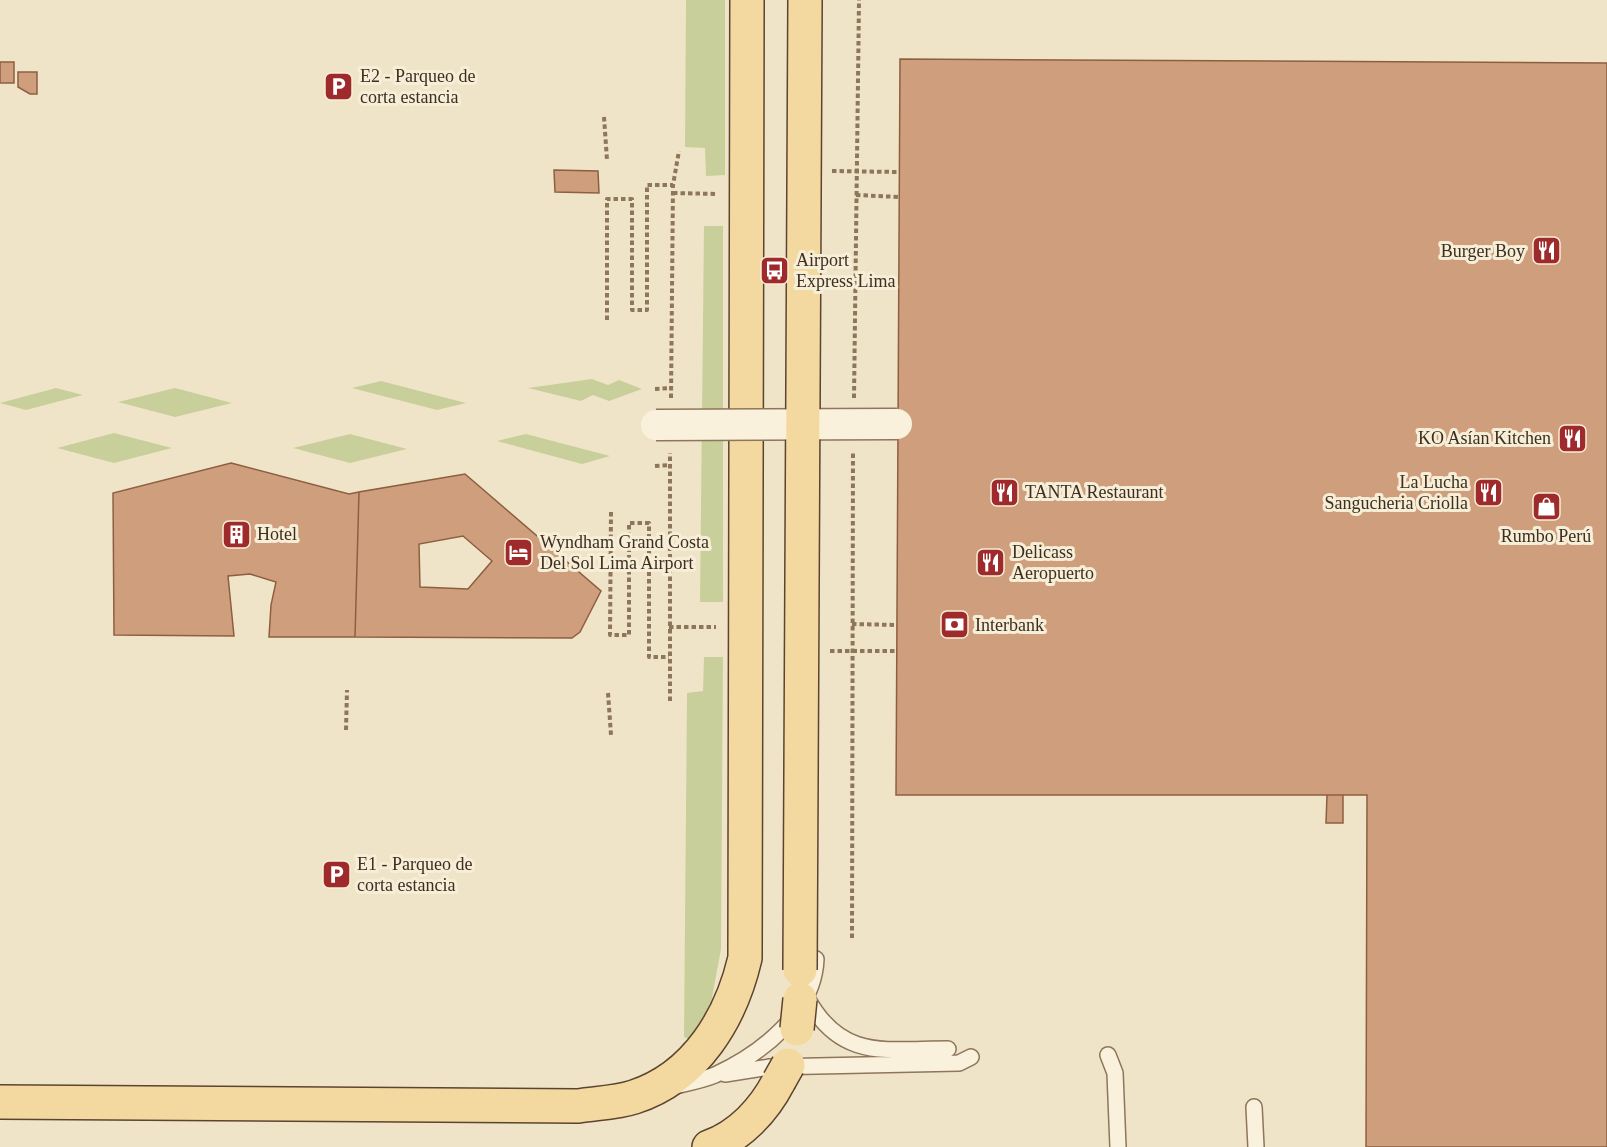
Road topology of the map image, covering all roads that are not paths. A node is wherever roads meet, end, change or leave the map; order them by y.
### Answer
1 (747, 0) edge
2 (806, 0) edge
3 (816, 0) edge
4 (656, 424) dead end
5 (897, 424) dead end
6 (817, 776) dead end
7 (816, 939) dead end
8 (807, 998) junction
9 (948, 1049) dead end
10 (1108, 1055) dead end
11 (971, 1057) dead end
12 (713, 1076) junction
13 (634, 1097) junction
14 (0, 1102) edge
15 (1254, 1107) dead end
16 (709, 1147) edge
17 (1118, 1147) edge
18 (1256, 1147) edge

1 - 13 main road
2 - 16 main road, bridge
3 - 6 lane
4 - 5 street, bridge
7 - 8 lane
8 - 9 lane
8 - 12 lane
10 - 17 lane
11 - 12 lane
12 - 13 lane
13 - 14 main road
15 - 18 lane

